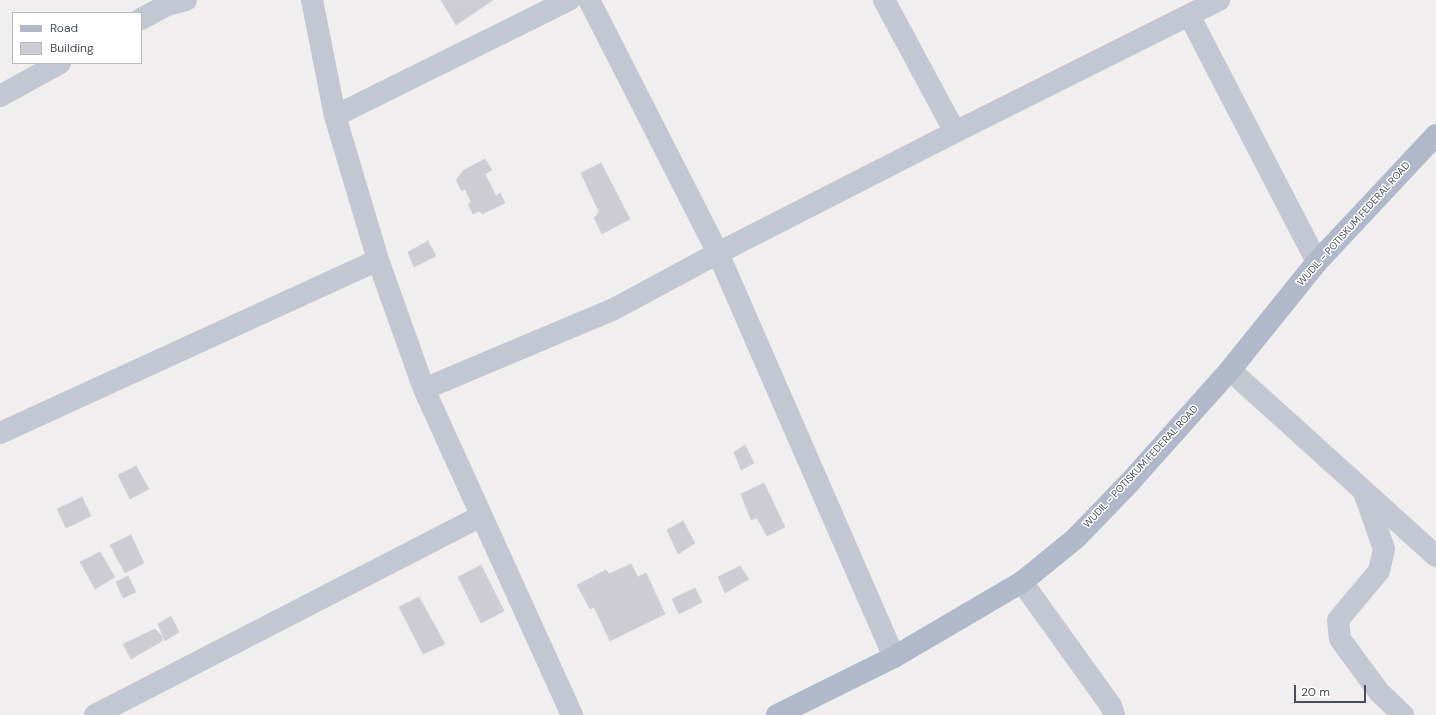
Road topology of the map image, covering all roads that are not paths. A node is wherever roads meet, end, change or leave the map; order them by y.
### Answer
1 (186, 0) edge
2 (312, 0) edge
3 (569, 0) edge
4 (589, 0) edge
5 (884, 0) edge
6 (1220, 0) edge
7 (1189, 15) junction
8 (142, 18) edge
9 (58, 64) edge
10 (0, 96) edge
11 (335, 116) junction
12 (955, 132) junction
13 (1436, 135) edge
14 (718, 252) junction
15 (378, 260) junction
16 (1317, 262) junction
17 (1230, 370) junction
18 (424, 389) junction
19 (0, 433) edge
20 (1364, 491) junction
21 (481, 516) junction
22 (1436, 556) edge
23 (1022, 582) junction
24 (894, 657) junction
25 (95, 715) edge
26 (572, 715) edge
27 (777, 715) edge
28 (1114, 715) edge
29 (1403, 715) edge

1 - 8 street
2 - 11 street
3 - 11 street
4 - 14 street
5 - 12 street
6 - 7 street
7 - 12 street
7 - 16 street
9 - 10 street
11 - 15 street
12 - 14 street
13 - 16 main road, WUDIL - POTISKUM FEDERAL ROAD
14 - 18 street
14 - 24 street
15 - 18 street
15 - 19 street
16 - 17 main road, WUDIL - POTISKUM FEDERAL ROAD
17 - 20 street
17 - 23 main road, WUDIL - POTISKUM FEDERAL ROAD
18 - 21 street
20 - 22 street
20 - 29 street
21 - 25 street
21 - 26 street
23 - 24 main road, WUDIL - POTISKUM FEDERAL ROAD
23 - 28 street
24 - 27 main road, WUDIL - POTISKUM FEDERAL ROAD

